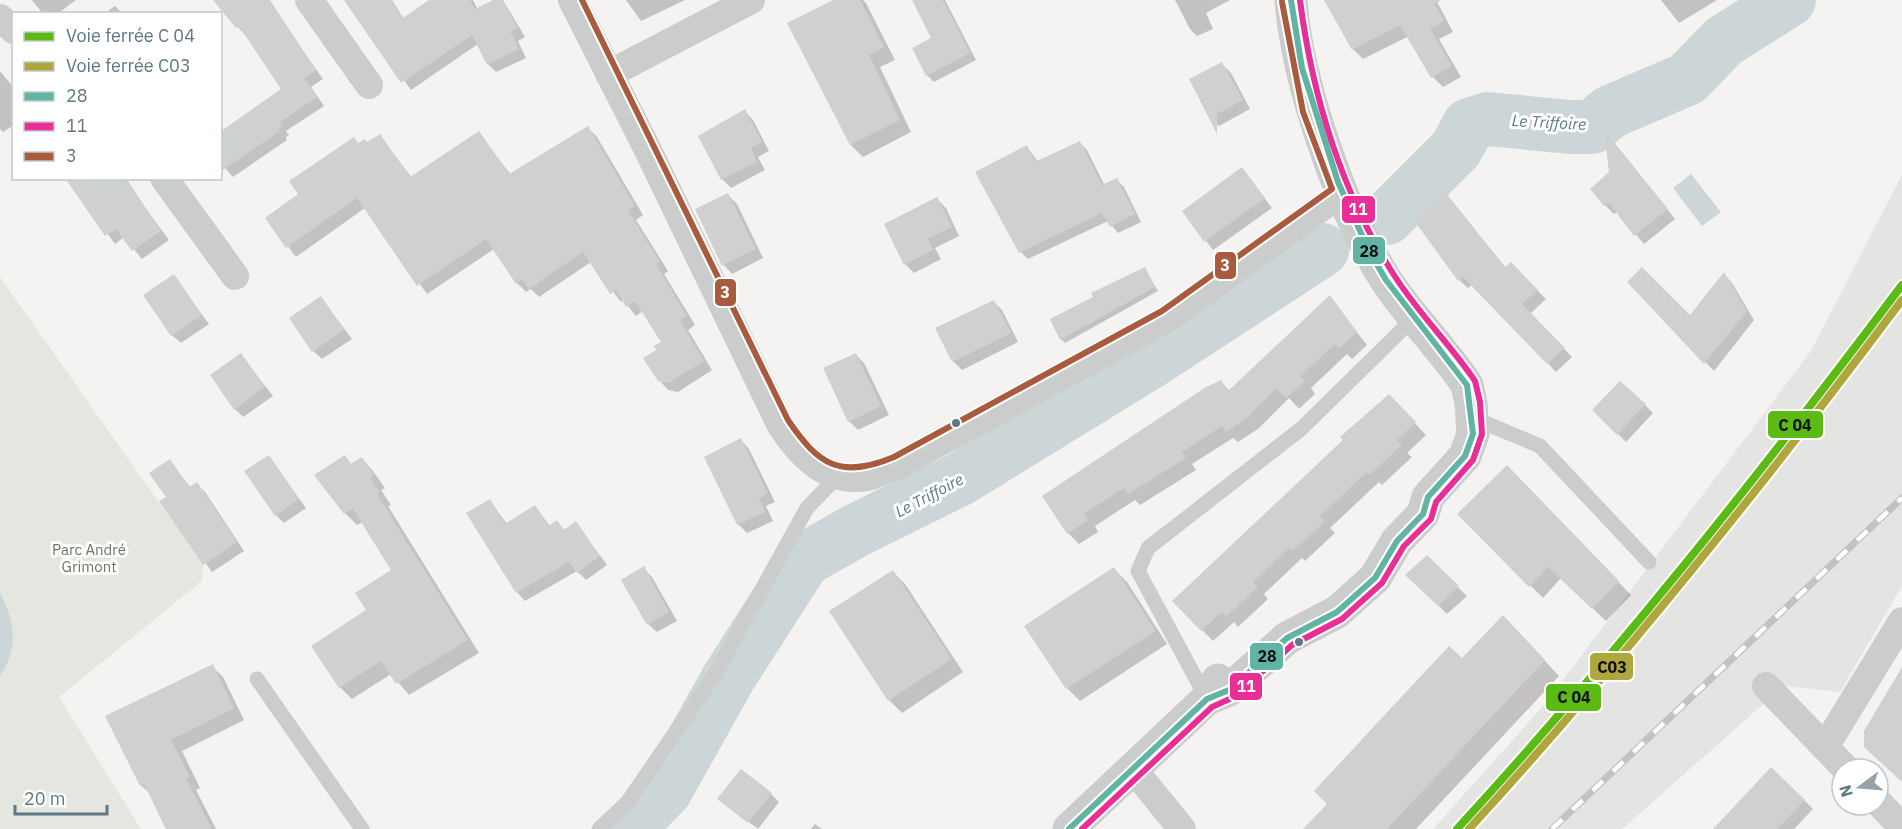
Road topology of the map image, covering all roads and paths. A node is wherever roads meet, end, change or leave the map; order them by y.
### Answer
1 (309, 0) edge
2 (572, 0) edge
3 (752, 0) edge
4 (1291, 0) edge
5 (0, 18) edge
6 (12, 28) edge
7 (609, 74) junction
8 (369, 85) dead end
9 (165, 180) edge
10 (1343, 192) junction
11 (236, 276) dead end
12 (1414, 318) junction
13 (1473, 418) junction
14 (838, 475) junction
15 (1649, 562) dead end
16 (1902, 621) edge
17 (256, 679) dead end
18 (1766, 686) dead end
19 (1207, 699) junction
20 (1825, 747) junction
21 (1835, 757) edge
22 (1133, 769) junction
23 (1890, 814) edge
24 (1902, 827) edge
25 (362, 829) edge
26 (599, 829) edge
27 (1069, 829) edge
28 (1182, 829) edge

1 - 8 street
2 - 7 street
3 - 7 street
4 - 10 street
5 - 6 street
7 - 14 street
9 - 11 street
10 - 12 street
10 - 14 street
12 - 13 street
12 - 19 lane
13 - 15 lane
13 - 19 street
14 - 26 lane
16 - 20 street
17 - 25 lane
18 - 20 street
19 - 22 street
20 - 21 street
22 - 27 street
22 - 28 street
23 - 24 street

